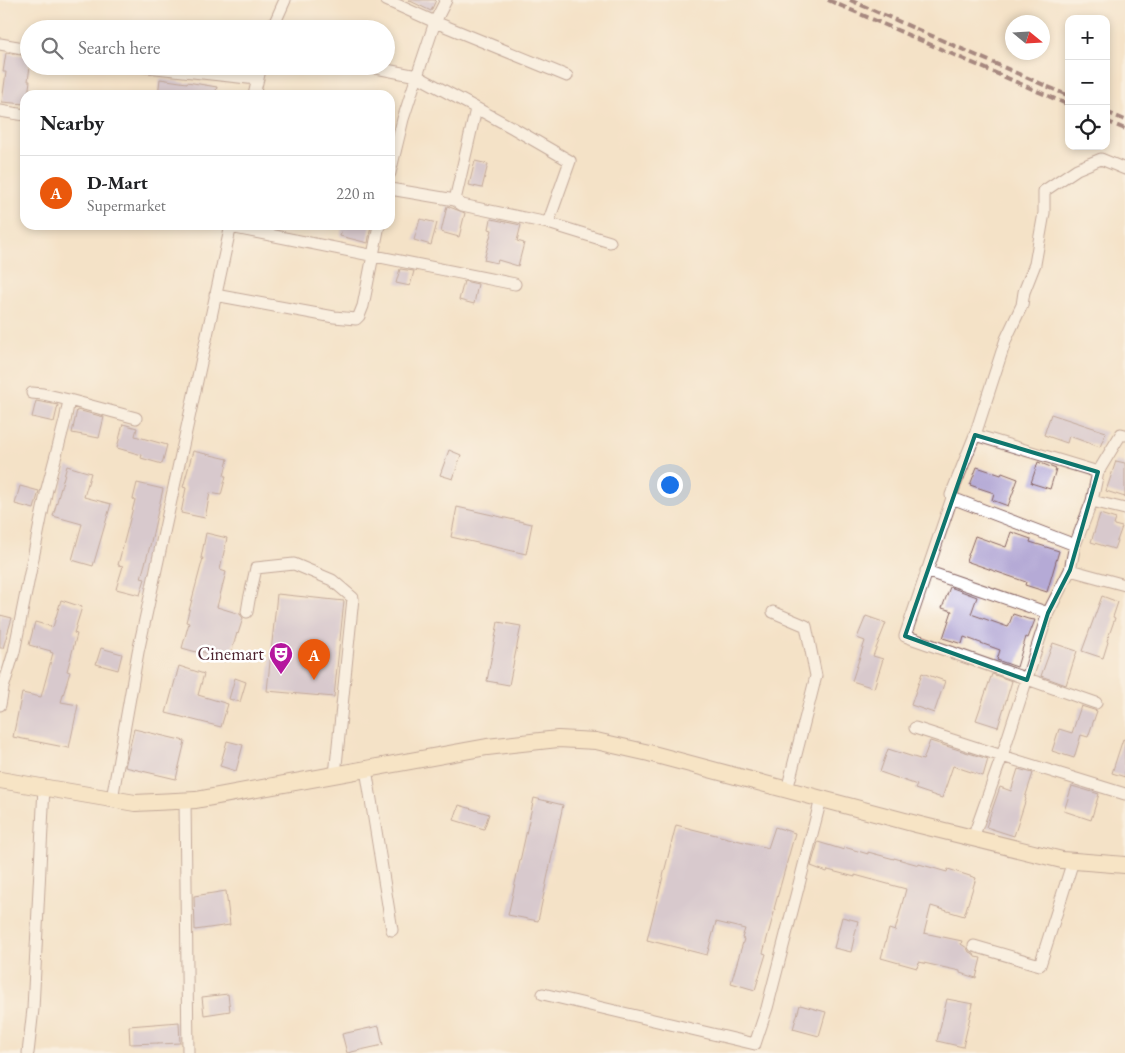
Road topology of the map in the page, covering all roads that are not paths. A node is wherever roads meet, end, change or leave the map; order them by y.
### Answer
1 (284, 0) edge
2 (386, 0) edge
3 (446, 0) edge
4 (276, 20) edge
5 (435, 22) junction
6 (0, 44) edge
7 (20, 47) edge
8 (395, 72) edge
9 (220, 75) edge
10 (258, 75) edge
11 (416, 76) junction
12 (567, 76) dead end
13 (257, 79) junction
14 (255, 90) edge
15 (476, 108) junction
16 (0, 111) edge
17 (20, 114) edge
18 (395, 152) edge
19 (1125, 169) edge
20 (395, 190) edge
21 (455, 200) junction
22 (548, 223) junction
23 (229, 230) edge
24 (249, 230) edge
25 (378, 230) edge
26 (610, 242) dead end
27 (373, 256) junction
28 (515, 284) dead end
29 (215, 295) junction
30 (32, 393) dead end
31 (69, 400) junction
32 (136, 418) dead end
33 (975, 434) junction
34 (1125, 435) edge
35 (1098, 472) junction
36 (952, 498) junction
37 (1092, 500) junction
38 (1125, 510) edge
39 (1076, 545) junction
40 (1070, 570) junction
41 (926, 571) junction
42 (1125, 585) edge
43 (248, 612) dead end
44 (773, 612) dead end
45 (1048, 613) junction
46 (1027, 680) junction
47 (1096, 703) dead end
48 (0, 705) edge
49 (915, 728) dead end
50 (1002, 756) junction
51 (366, 769) junction
52 (335, 775) junction
53 (0, 780) edge
54 (44, 787) junction
55 (787, 790) junction
56 (1125, 794) edge
57 (112, 799) junction
58 (821, 799) junction
59 (186, 801) junction
60 (972, 838) junction
61 (1073, 861) junction
62 (1125, 865) edge
63 (392, 930) dead end
64 (974, 946) dead end
65 (543, 994) dead end
66 (28, 1053) edge
67 (188, 1053) edge

1 - 4 street
2 - 5 street
3 - 5 street
5 - 11 street
5 - 12 street
6 - 7 street
8 - 11 street
9 - 13 street
10 - 13 street
11 - 15 street
11 - 18 street
13 - 14 street
15 - 21 street
15 - 22 street
16 - 17 street
19 - 33 street
20 - 21 street
21 - 22 street
22 - 26 street
23 - 29 street
24 - 27 street
25 - 27 street
27 - 28 street
27 - 29 street
29 - 57 street
30 - 31 street
31 - 32 street
31 - 48 street
33 - 35 street
33 - 36 street
34 - 35 street
35 - 37 street
36 - 39 street
36 - 41 street
37 - 38 street
37 - 39 street
39 - 40 street
40 - 42 street
40 - 45 street
41 - 45 street
41 - 46 street
43 - 52 street
44 - 55 street
45 - 46 street
46 - 47 street
46 - 50 street
49 - 50 street
50 - 56 street
50 - 60 street
51 - 52 street
51 - 55 street
51 - 63 street
52 - 59 street
53 - 54 street
54 - 57 street
54 - 66 street
55 - 58 street
57 - 59 street
58 - 60 street
58 - 65 street
59 - 67 street
60 - 61 street
61 - 62 street
61 - 64 street

